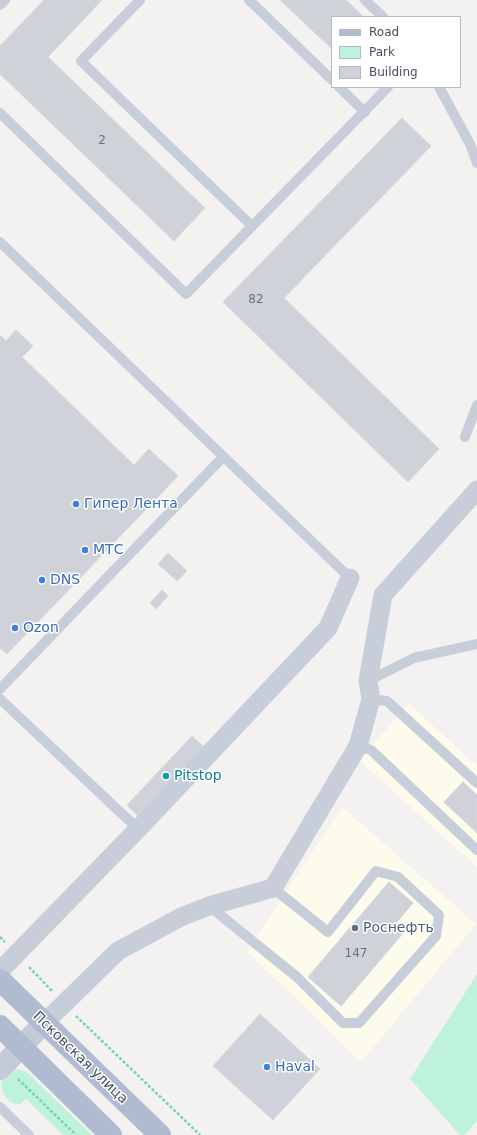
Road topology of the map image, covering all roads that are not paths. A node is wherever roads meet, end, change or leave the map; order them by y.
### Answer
1 (5, 0) edge
2 (140, 0) edge
3 (248, 0) edge
4 (365, 0) edge
5 (0, 5) edge
6 (382, 16) edge
7 (331, 79) edge
8 (340, 88) edge
9 (387, 88) edge
10 (440, 88) edge
11 (0, 112) edge
12 (365, 112) junction
13 (477, 163) edge
14 (252, 226) junction
15 (0, 242) edge
16 (477, 405) edge
17 (465, 437) dead end
18 (223, 457) junction
19 (477, 490) edge
20 (350, 578) joint
21 (477, 644) edge
22 (0, 689) edge
23 (369, 690) junction
24 (0, 699) edge
25 (358, 746) junction
26 (477, 783) edge
27 (138, 828) junction
28 (477, 850) edge
29 (273, 888) junction
30 (209, 906) junction
31 (0, 971) edge
32 (0, 980) edge
33 (44, 1023) junction
34 (0, 1026) edge
35 (21, 1047) junction
36 (2, 1067) edge
37 (0, 1107) edge
38 (29, 1135) edge
39 (111, 1135) edge
40 (160, 1135) edge

1 - 5 lane
2 - 14 lane
3 - 7 lane
4 - 6 lane
8 - 12 lane
9 - 12 lane
10 - 13 lane
11 - 14 lane
12 - 14 lane
15 - 18 lane
16 - 17 lane
18 - 20 lane
18 - 22 lane
19 - 23 street
20 - 27 street
21 - 23 lane
23 - 25 street
23 - 26 lane
24 - 27 lane
25 - 28 lane
25 - 29 street
27 - 31 street
29 - 30 street
29 - 30 lane
30 - 33 street
32 - 33 main road, Псковская улица
33 - 35 street
33 - 40 main road, Псковская улица
34 - 35 main road
35 - 36 street
35 - 39 main road
37 - 38 lane

